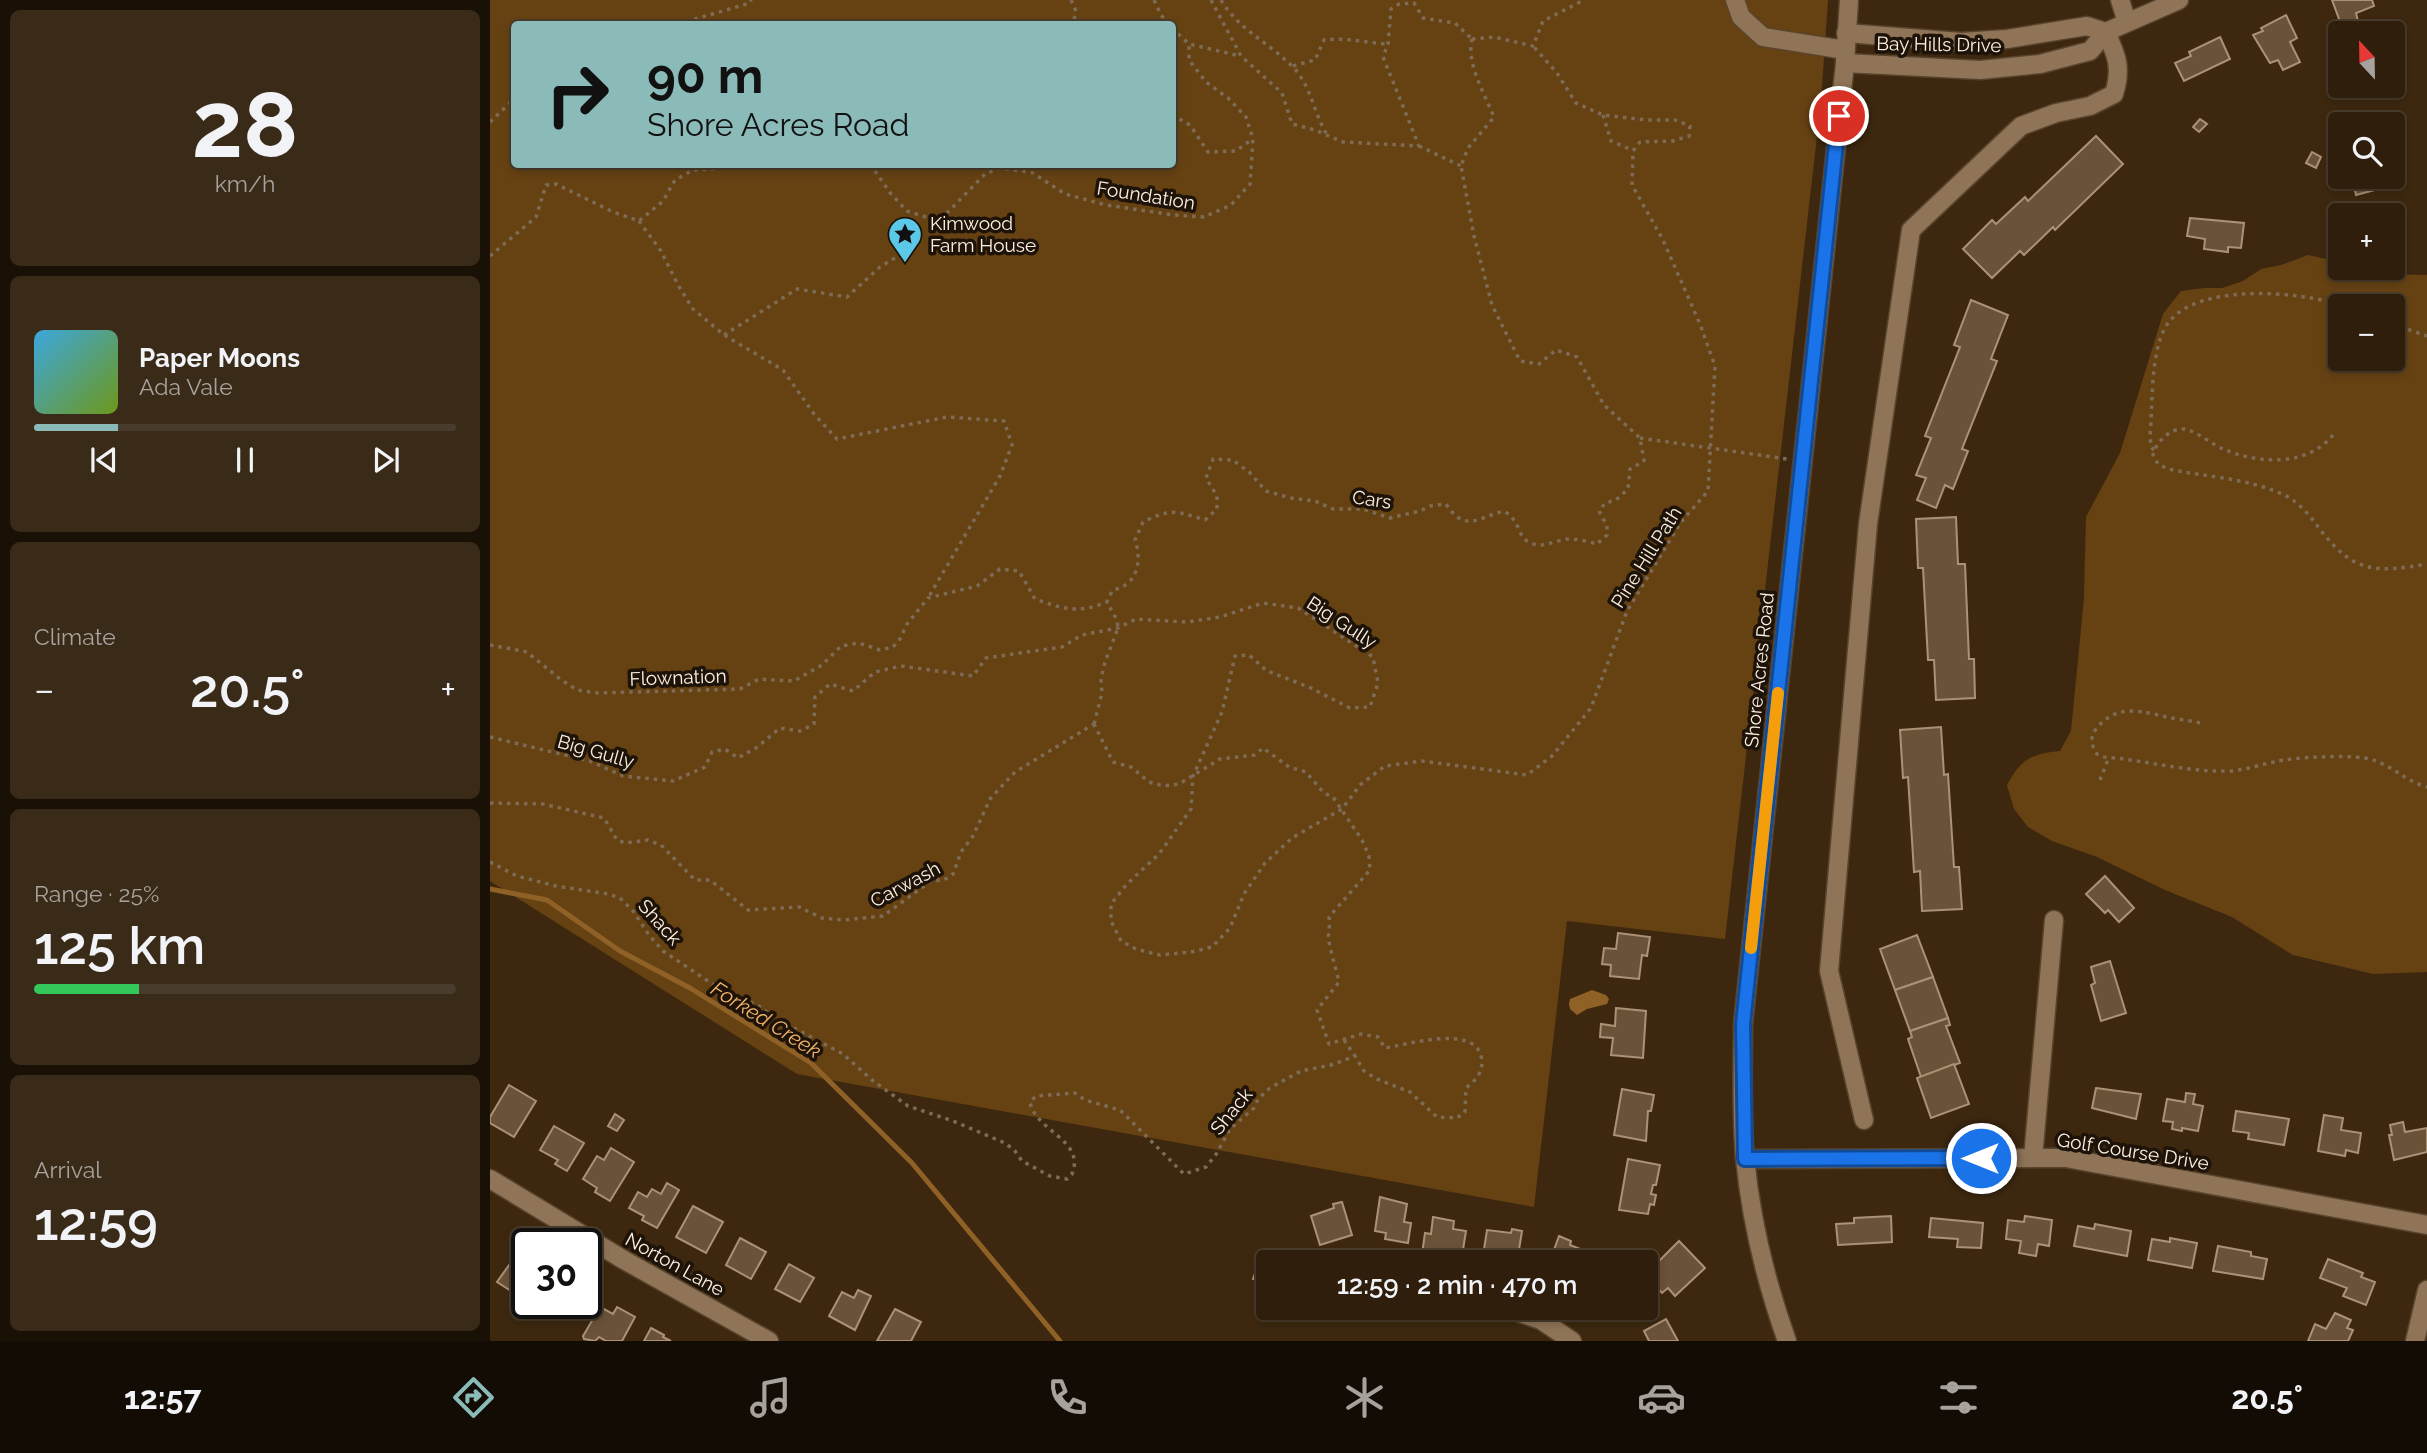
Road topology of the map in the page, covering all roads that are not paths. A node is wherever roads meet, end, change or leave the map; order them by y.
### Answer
1 (1735, 0) edge
2 (1849, 0) edge
3 (2120, 0) edge
4 (2179, 0) edge
5 (2127, 22) junction
6 (2106, 32) junction
7 (1846, 49) junction
8 (2054, 920) dead end
9 (1864, 1120) dead end
10 (2034, 1158) junction
11 (1745, 1159) junction
12 (490, 1179) edge
13 (2427, 1225) edge
14 (2427, 1290) edge
15 (1541, 1320) edge
16 (769, 1341) edge
17 (1572, 1341) edge
18 (1787, 1341) edge
19 (2415, 1341) edge

1 - 7 street
2 - 7 street, Shore Acres Road
3 - 5 street
4 - 5 street, Bay Hills Drive
5 - 6 street, Bay Hills Drive
6 - 7 street, Bay Hills Drive
6 - 7 street, Bay Hills Drive
6 - 9 street
7 - 11 street, Shore Acres Road
8 - 10 street
10 - 11 street, Golf Course Drive
10 - 13 street, Golf Course Drive
11 - 18 street, Shore Acres Road
12 - 16 street, Norton Lane
14 - 19 street
15 - 17 street

